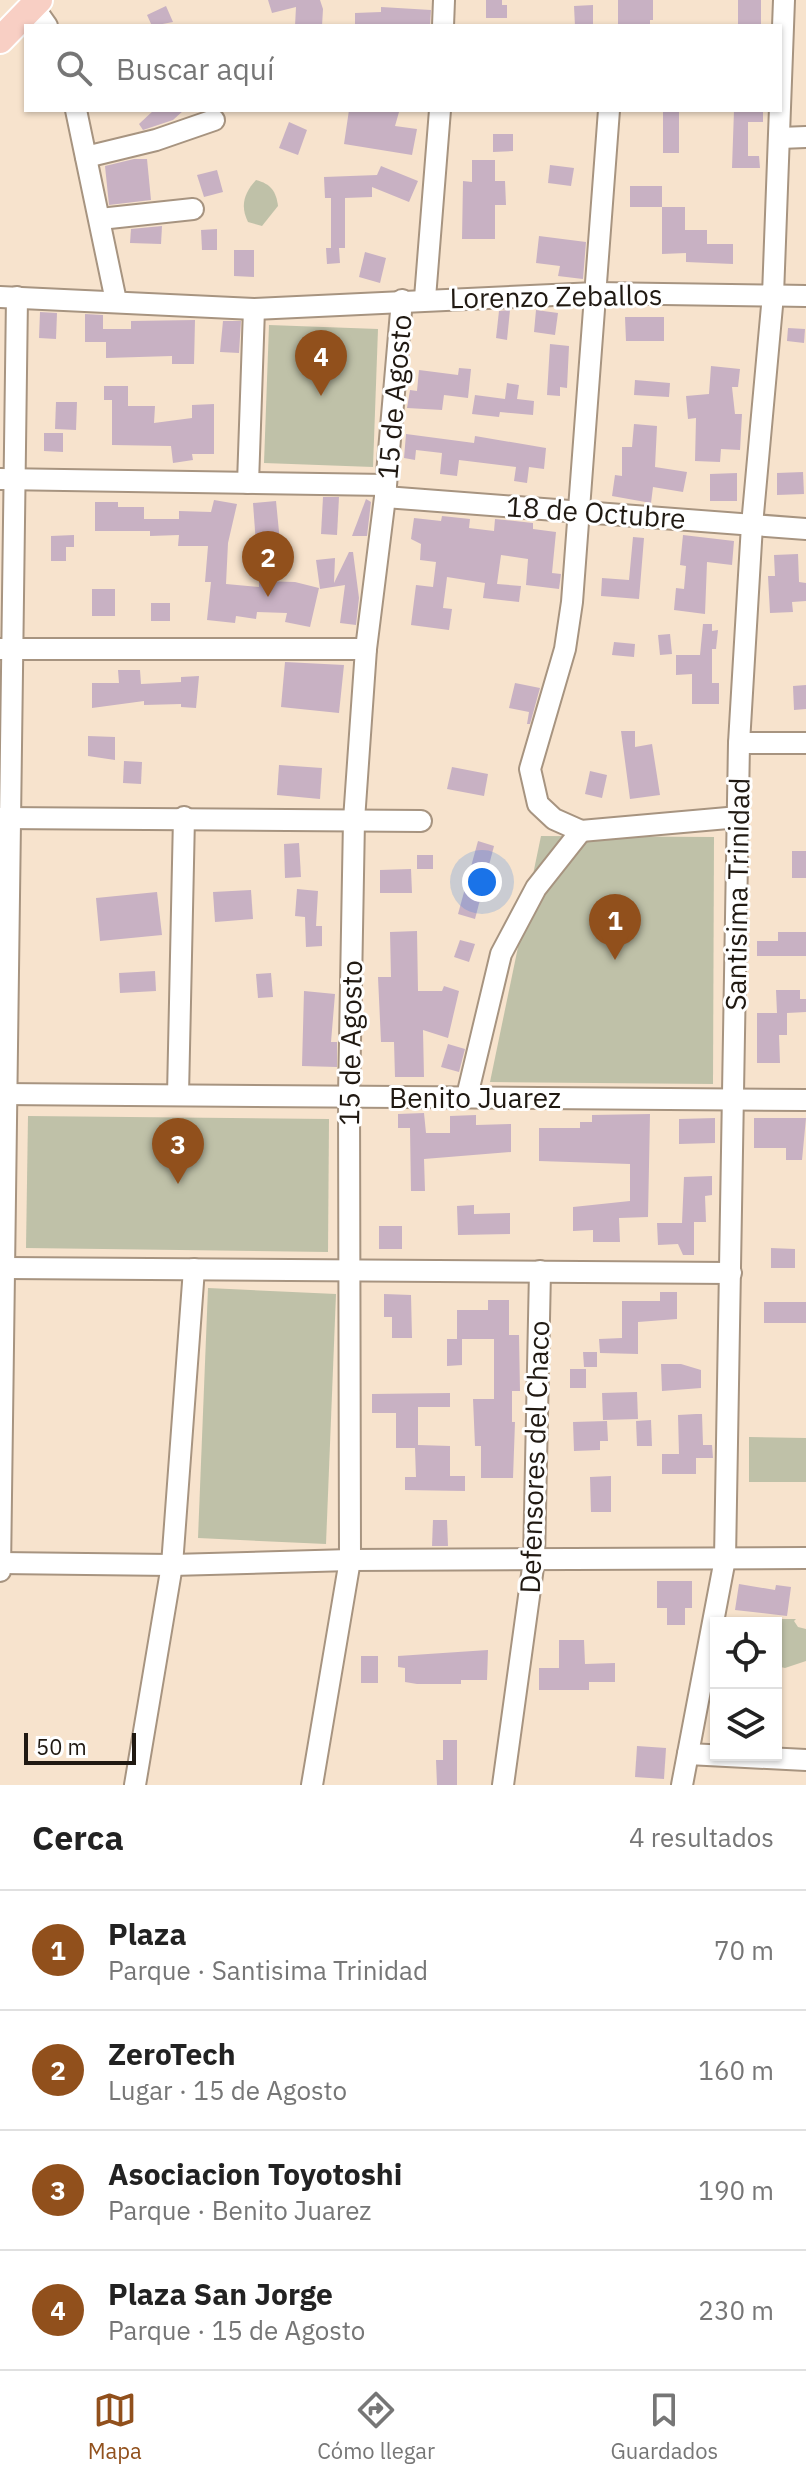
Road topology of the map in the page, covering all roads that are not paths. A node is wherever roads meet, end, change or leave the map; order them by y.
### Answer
1 (444, 0) edge
2 (784, 0) edge
3 (40, 11) edge
4 (443, 24) edge
5 (0, 40) edge
6 (782, 56) edge
7 (76, 112) edge
8 (440, 112) edge
9 (609, 112) edge
10 (780, 112) edge
11 (214, 120) dead end
12 (806, 137) edge
13 (780, 138) junction
14 (86, 157) junction
15 (193, 209) dead end
16 (100, 219) junction
17 (596, 293) junction
18 (773, 295) junction
19 (806, 296) edge
20 (9, 297) edge
21 (425, 298) junction
22 (402, 300) junction
23 (116, 301) junction
24 (254, 309) junction
25 (7, 480) edge
26 (248, 483) junction
27 (386, 491) junction
28 (580, 510) junction
29 (752, 525) junction
30 (806, 529) edge
31 (5, 649) edge
32 (366, 649) junction
33 (739, 743) junction
34 (806, 743) edge
35 (184, 817) junction
36 (739, 817) junction
37 (4, 818) edge
38 (354, 820) junction
39 (421, 821) dead end
40 (581, 831) junction
41 (3, 1094) edge
42 (178, 1095) junction
43 (349, 1096) junction
44 (467, 1096) junction
45 (734, 1099) junction
46 (806, 1100) edge
47 (7, 1268) junction
48 (194, 1269) junction
49 (351, 1270) junction
50 (540, 1271) junction
51 (731, 1273) junction
52 (2, 1391) edge
53 (806, 1558) edge
54 (725, 1559) junction
55 (350, 1560) junction
56 (534, 1560) junction
57 (172, 1565) junction
58 (0, 1566) edge
59 (688, 1754) junction
60 (806, 1760) edge
61 (135, 1785) edge
62 (312, 1785) edge
63 (503, 1785) edge
64 (682, 1785) edge

1 - 4 street
2 - 6 street, Santisima Trinidad
3 - 5 main road
7 - 14 street
8 - 21 street
9 - 17 street
10 - 13 street, Santisima Trinidad
11 - 14 street
12 - 13 street
13 - 18 street, Santisima Trinidad
14 - 16 street
15 - 16 street
16 - 23 street
17 - 18 street, Lorenzo Zeballos
17 - 21 street, Lorenzo Zeballos
17 - 28 street
18 - 19 street, Lorenzo Zeballos
18 - 29 street, Santisima Trinidad
20 - 23 street, Lorenzo Zeballos
20 - 25 street
21 - 22 street, Lorenzo Zeballos
22 - 24 street, Lorenzo Zeballos
22 - 27 street, 15 de Agosto
23 - 24 street, Lorenzo Zeballos
24 - 26 street
25 - 26 street, 18 de Octubre
25 - 31 street
26 - 27 street, 18 de Octubre
27 - 28 street, 18 de Octubre
27 - 32 street, 15 de Agosto
28 - 29 street, 18 de Octubre
28 - 40 street
29 - 30 street, 18 de Octubre
29 - 33 street, Santisima Trinidad
31 - 32 street
31 - 37 street
32 - 38 street, 15 de Agosto
33 - 34 street
33 - 36 street, Santisima Trinidad
35 - 37 street
35 - 38 street
35 - 42 street
36 - 40 street
36 - 45 street, Santisima Trinidad
37 - 41 street
38 - 39 street
38 - 43 street, 15 de Agosto
40 - 44 street
41 - 42 street, Benito Juarez
41 - 47 street
42 - 43 street, Benito Juarez
43 - 44 street, Benito Juarez
43 - 49 street, 15 de Agosto
44 - 45 street, Benito Juarez
45 - 46 street, Benito Juarez
45 - 51 street, Santisima Trinidad
47 - 48 street
47 - 52 street
48 - 49 street
48 - 57 street
49 - 50 street
49 - 55 street, 15 de Agosto
50 - 51 street
50 - 56 street, Defensores del Chaco
51 - 54 street, Santisima Trinidad
52 - 58 street
53 - 54 street
54 - 56 street
54 - 59 street, Santisima Trinidad
55 - 56 street
55 - 57 street
55 - 62 street, 15 de Agosto
56 - 63 street, Defensores del Chaco
57 - 58 street
57 - 61 street
59 - 60 street
59 - 64 street, Santisima Trinidad

